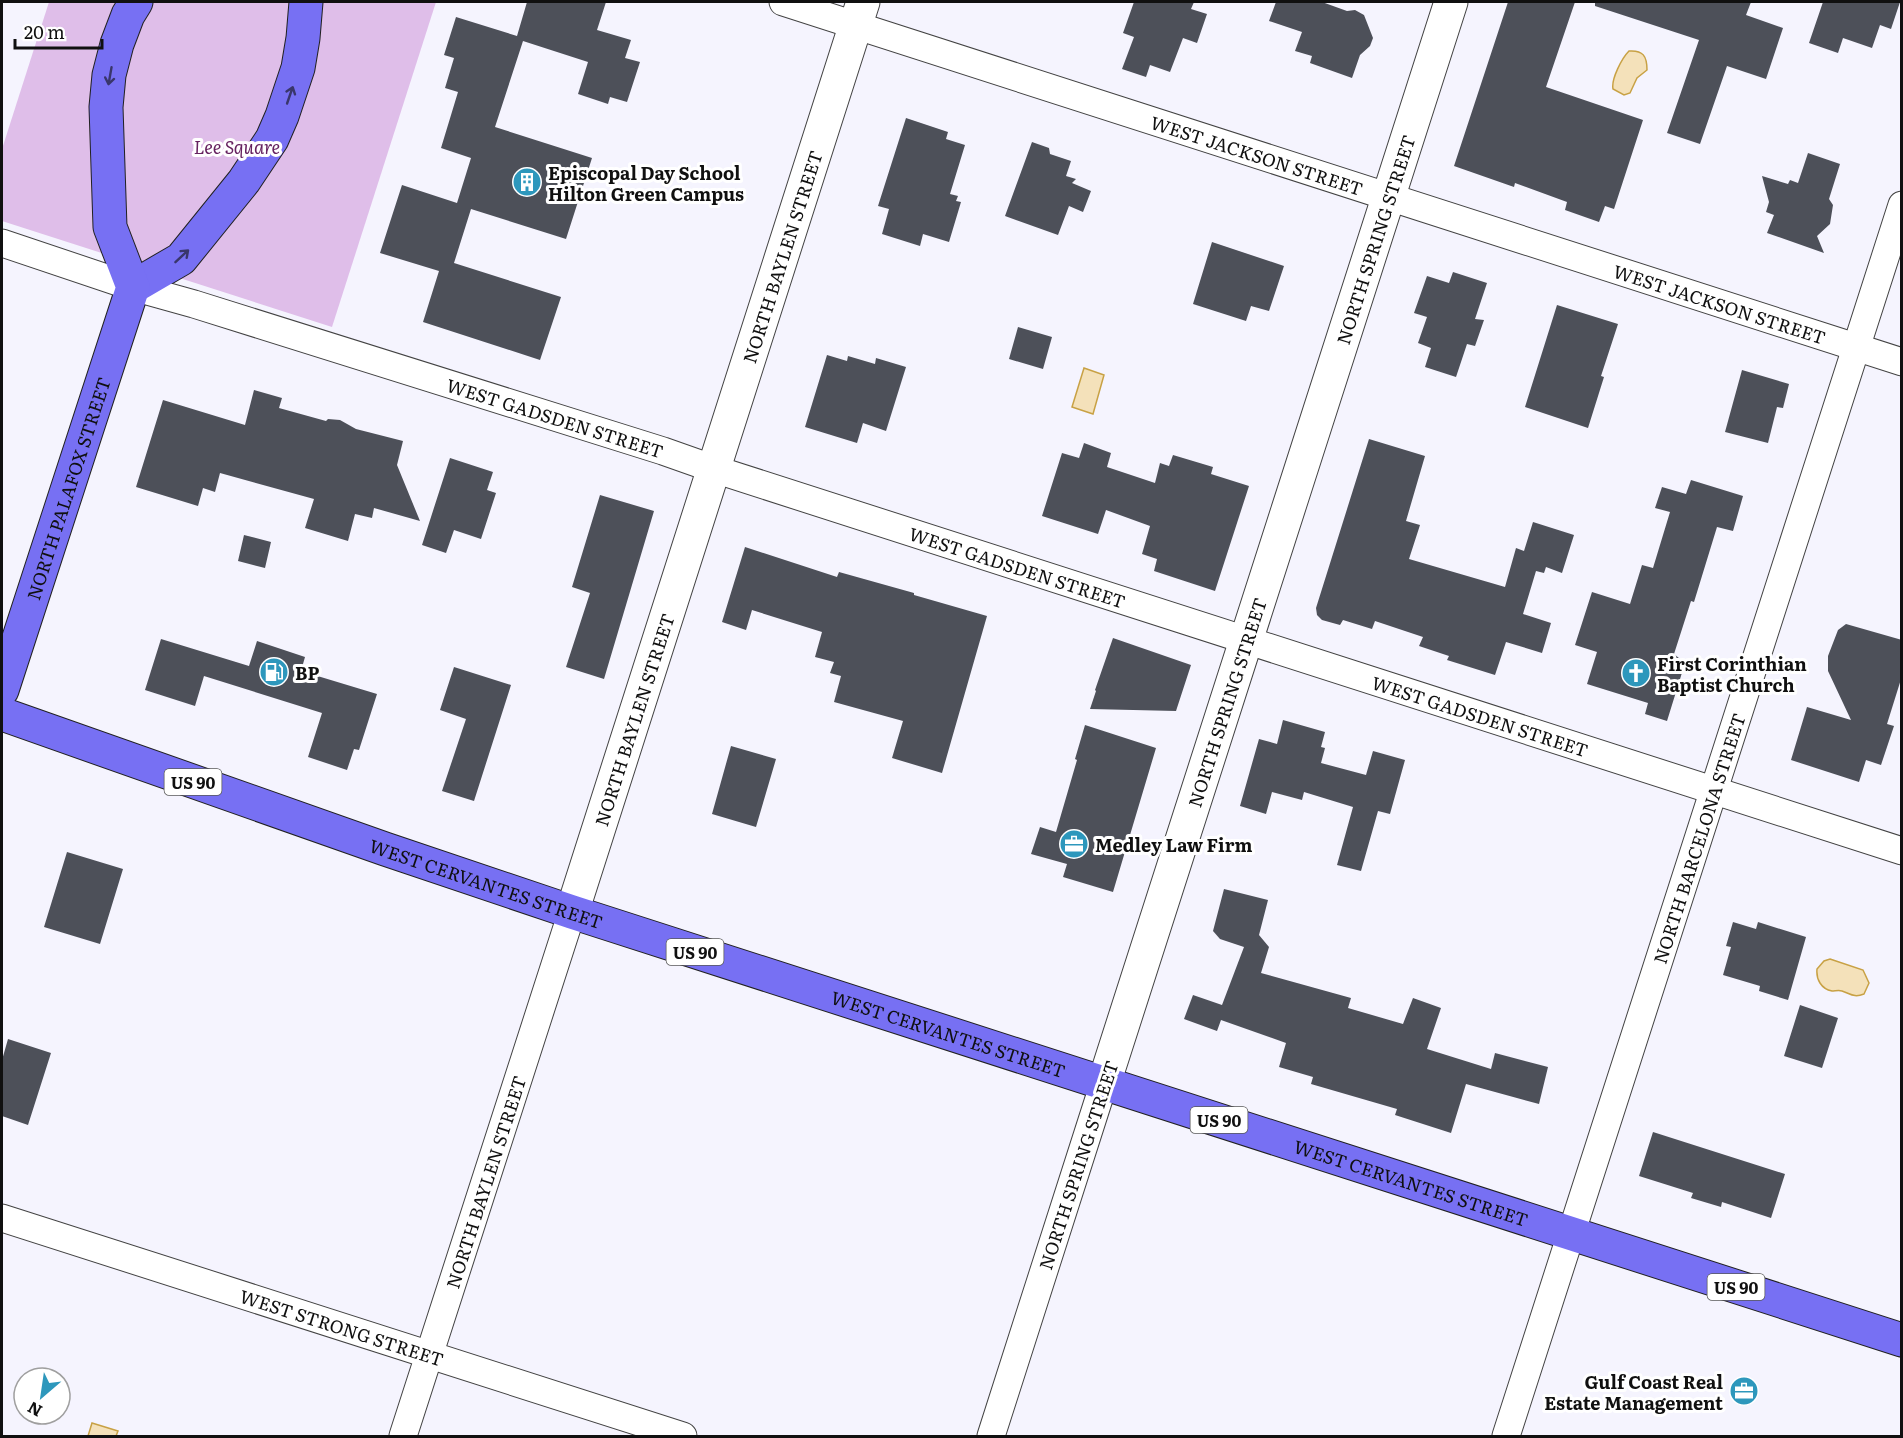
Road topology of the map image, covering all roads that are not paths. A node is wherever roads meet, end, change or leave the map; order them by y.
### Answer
1 (136, 2) edge
2 (306, 2) edge
3 (783, 2) edge
4 (1451, 2) edge
5 (860, 13) edge
6 (1389, 197) junction
7 (1902, 206) edge
8 (2, 243) edge
9 (133, 287) junction
10 (1856, 348) junction
11 (1902, 362) edge
12 (714, 469) junction
13 (1247, 640) junction
14 (2, 690) edge
15 (2, 714) edge
16 (1715, 790) junction
17 (1902, 851) edge
18 (572, 912) junction
19 (1104, 1083) junction
20 (2, 1218) edge
21 (1571, 1233) junction
22 (1902, 1340) edge
23 (429, 1355) junction
24 (403, 1437) edge
25 (683, 1437) edge
26 (991, 1437) edge
27 (1506, 1437) edge

1 -> 9 main road
9 -> 2 main road
3 - 5 street, WEST JACKSON STREET
4 - 6 street, NORTH SPRING STREET
5 - 6 street, WEST JACKSON STREET
5 - 12 street, NORTH BAYLEN STREET
6 - 10 street, WEST JACKSON STREET
6 - 13 street, NORTH SPRING STREET
7 - 10 street, NORTH BARCELONA STREET
8 - 9 street, WEST GADSDEN STREET
9 - 12 street, WEST GADSDEN STREET
9 - 14 main road, NORTH PALAFOX STREET
10 - 11 street, WEST JACKSON STREET
10 - 16 street, NORTH BARCELONA STREET
12 - 13 street, WEST GADSDEN STREET
12 - 18 street, NORTH BAYLEN STREET
13 - 16 street, WEST GADSDEN STREET
13 - 19 street, NORTH SPRING STREET
15 - 18 main road, WEST CERVANTES STREET / US 90
16 - 17 street, WEST GADSDEN STREET
16 - 21 street, NORTH BARCELONA STREET
18 - 19 main road, WEST CERVANTES STREET / US 90
18 - 23 street, NORTH BAYLEN STREET
19 - 21 main road, WEST CERVANTES STREET / US 90
19 - 26 street, NORTH SPRING STREET
20 - 23 street, WEST STRONG STREET
21 - 22 main road, WEST CERVANTES STREET / US 90
21 - 27 street, NORTH BARCELONA STREET
23 - 24 street, NORTH BAYLEN STREET
23 - 25 street, WEST STRONG STREET

